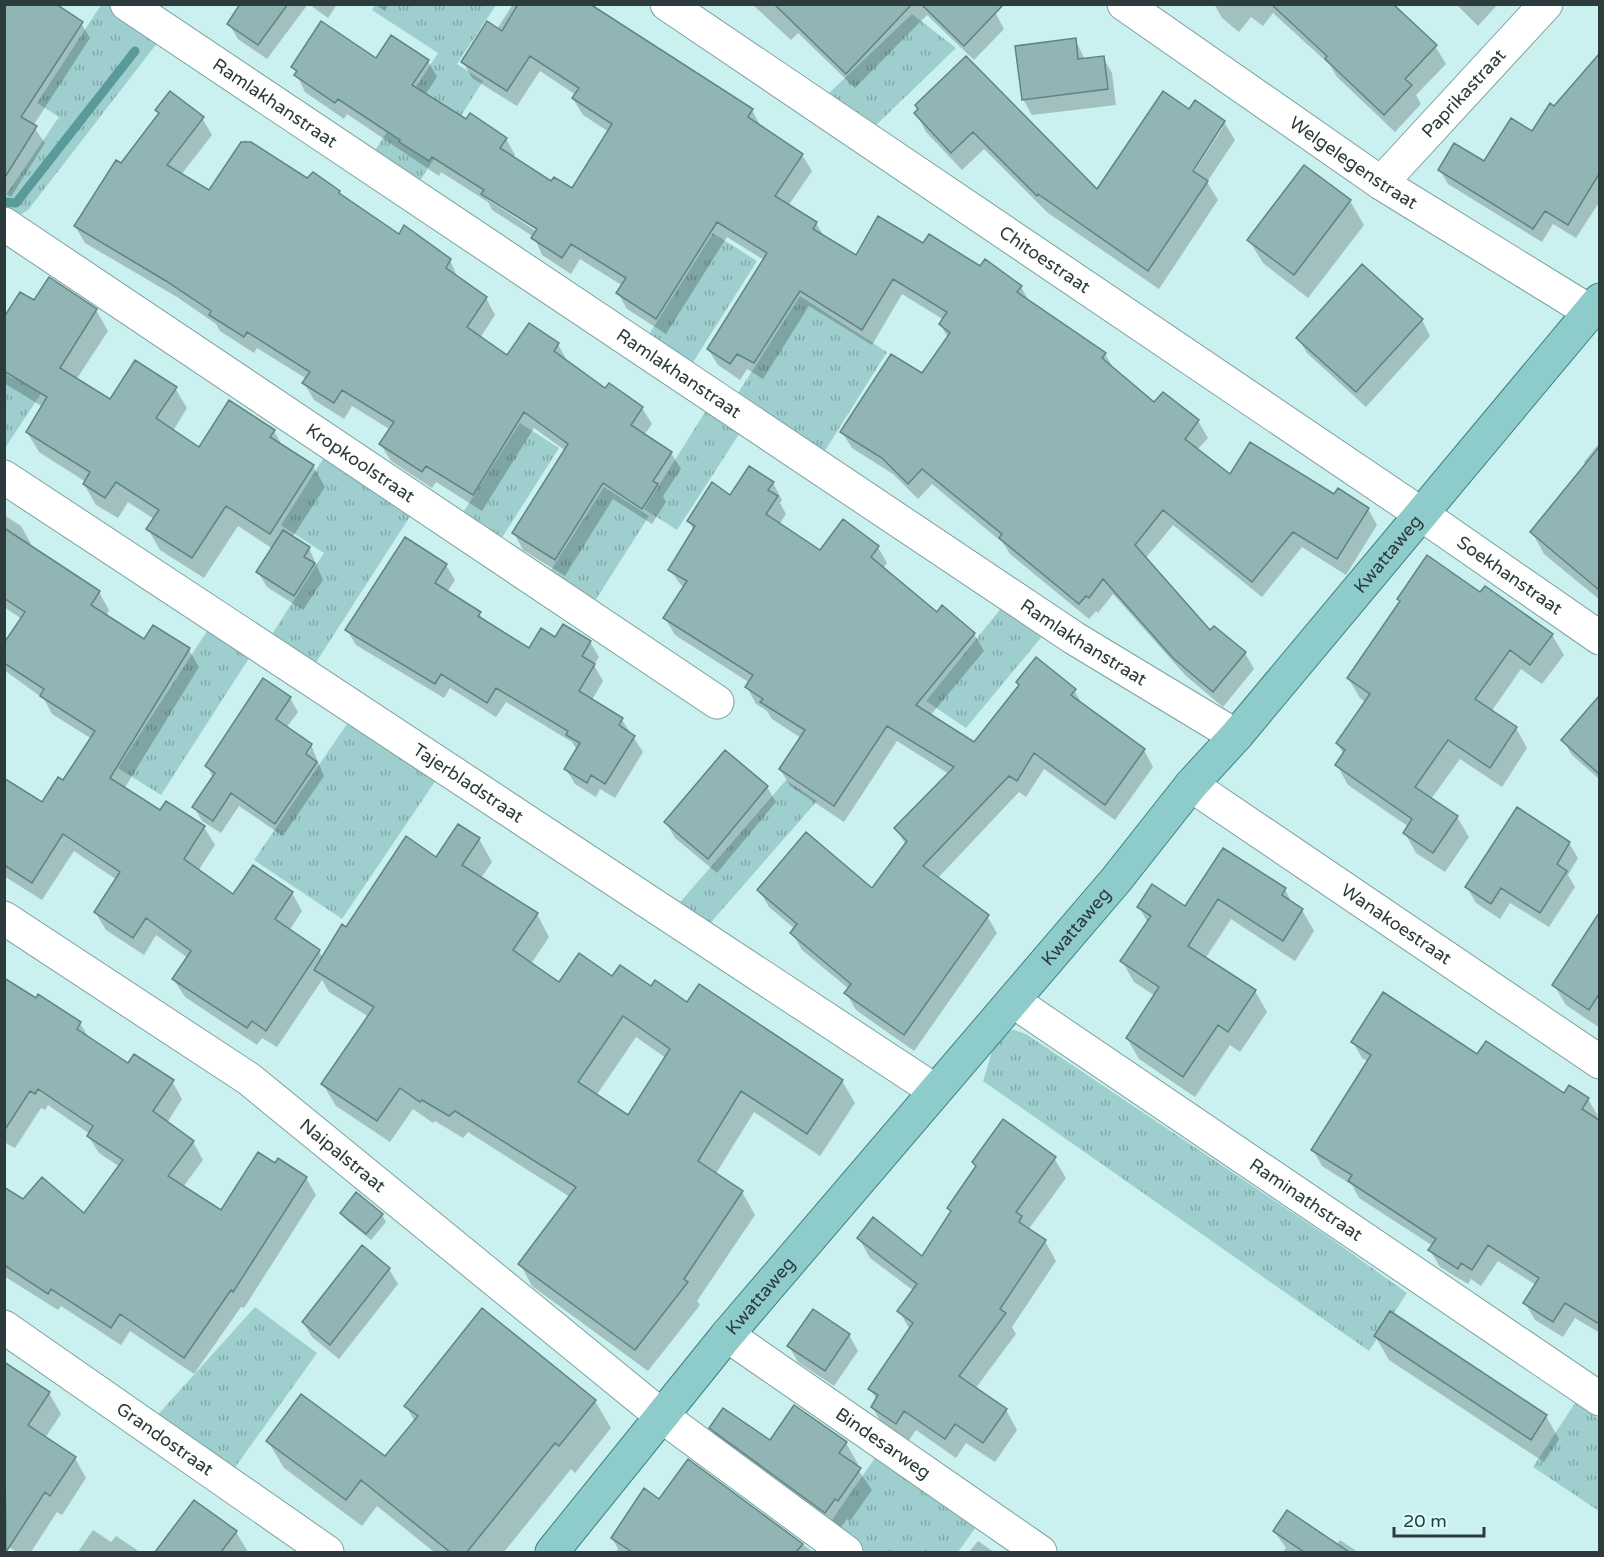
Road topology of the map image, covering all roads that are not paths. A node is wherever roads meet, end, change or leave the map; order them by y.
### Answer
1 (127, 4) edge
2 (667, 4) edge
3 (1124, 4) edge
4 (1546, 4) edge
5 (1381, 183) junction
6 (8, 232) edge
7 (1594, 305) edge
8 (4, 477) edge
9 (1421, 513) junction
10 (1599, 638) edge
11 (717, 702) dead end
12 (1236, 736) junction
13 (1191, 785) junction
14 (4, 918) edge
15 (1012, 1001) junction
16 (1599, 1062) edge
17 (934, 1090) junction
18 (4, 1327) edge
19 (727, 1335) junction
20 (1599, 1399) edge
21 (663, 1417) junction
22 (288, 1541) edge
23 (327, 1552) edge
24 (552, 1552) edge
25 (846, 1552) edge
26 (1040, 1552) edge

1 - 12 street, Ramlakhanstraat
2 - 9 street, Chitoestraat
3 - 5 street, Welgelegenstraat
4 - 5 street, Paprikastraat
5 - 7 street, Welgelegenstraat
6 - 11 street, Kropkoolstraat
7 - 9 main road, Kwattaweg
8 - 17 street, Tajerbladstraat
9 - 10 street, Soekhanstraat
9 - 12 main road, Kwattaweg
12 - 13 main road, Kwattaweg
13 - 15 main road, Kwattaweg
13 - 16 street, Wanakoestraat
14 - 21 street, Naipalstraat
15 - 17 main road, Kwattaweg
15 - 20 street, Raminathstraat
17 - 19 main road, Kwattaweg
18 - 22 street, Grandostraat
19 - 21 main road, Kwattaweg
19 - 26 street, Bindesarweg
21 - 24 main road, Kwattaweg
21 - 25 street, Naipalstraat
22 - 23 street, Grandostraat

